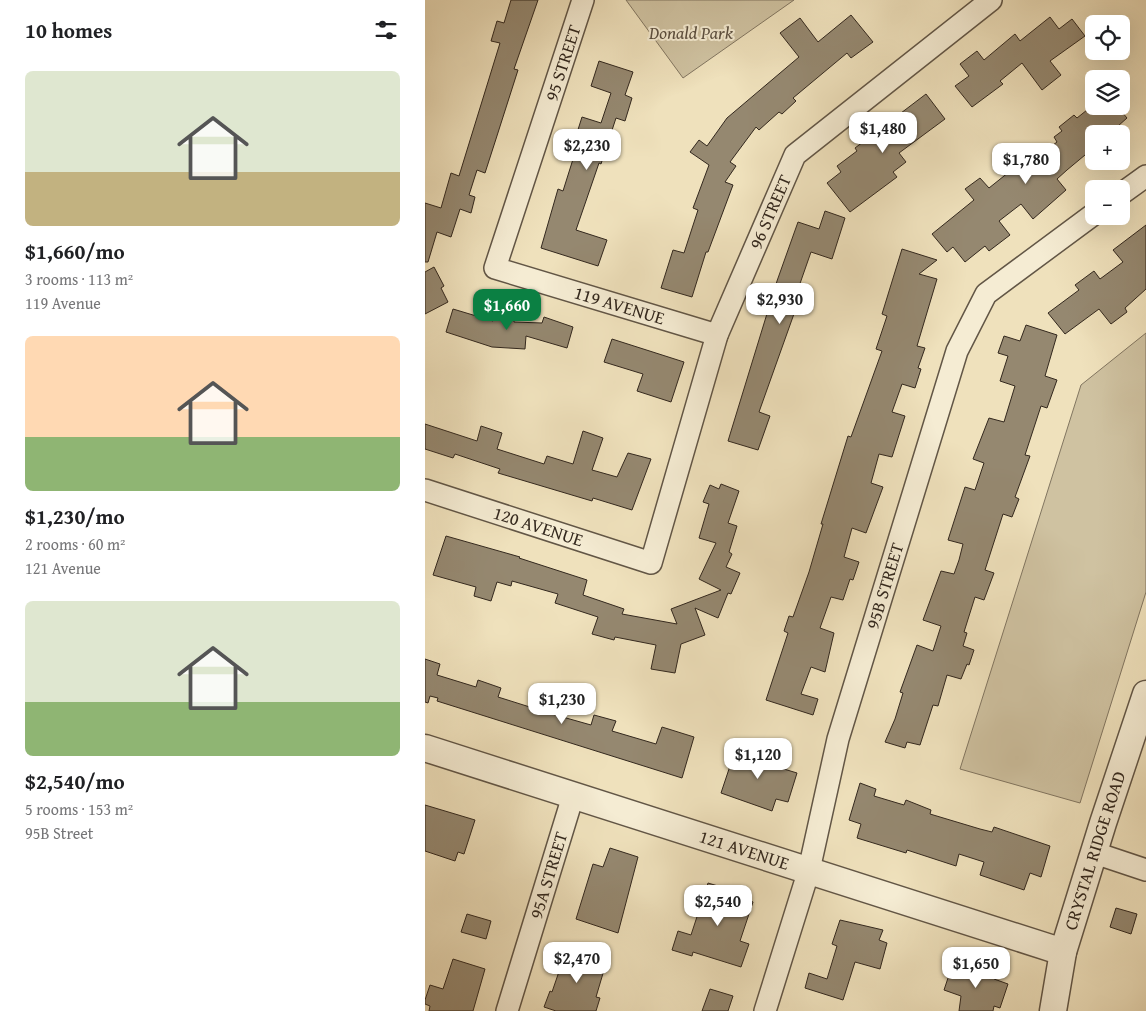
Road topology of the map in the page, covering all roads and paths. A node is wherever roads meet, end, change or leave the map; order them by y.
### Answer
1 (583, 0) edge
2 (991, 0) edge
3 (1146, 176) edge
4 (1130, 188) edge
5 (1085, 221) edge
6 (495, 268) joint
7 (717, 335) junction
8 (425, 490) edge
9 (651, 563) joint
10 (1146, 694) edge
11 (425, 748) edge
12 (573, 796) junction
13 (1095, 853) junction
14 (809, 870) junction
15 (1146, 870) edge
16 (1063, 952) junction
17 (507, 1011) edge
18 (765, 1011) edge
19 (1053, 1011) edge

1 - 6 street, 95 STREET
2 - 7 street, 96 STREET
3 - 4 street
5 - 14 street, 95B STREET
6 - 7 street, 119 AVENUE
7 - 9 street, 96 STREET
8 - 9 street, 120 AVENUE
10 - 13 street, CRYSTAL RIDGE ROAD
11 - 12 street, 121 AVENUE
12 - 14 street, 121 AVENUE
12 - 17 street, 95A STREET
13 - 15 street
13 - 16 street, CRYSTAL RIDGE ROAD
14 - 16 street, 121 AVENUE
14 - 18 street, 95B STREET
16 - 19 street, CRYSTAL RIDGE ROAD

